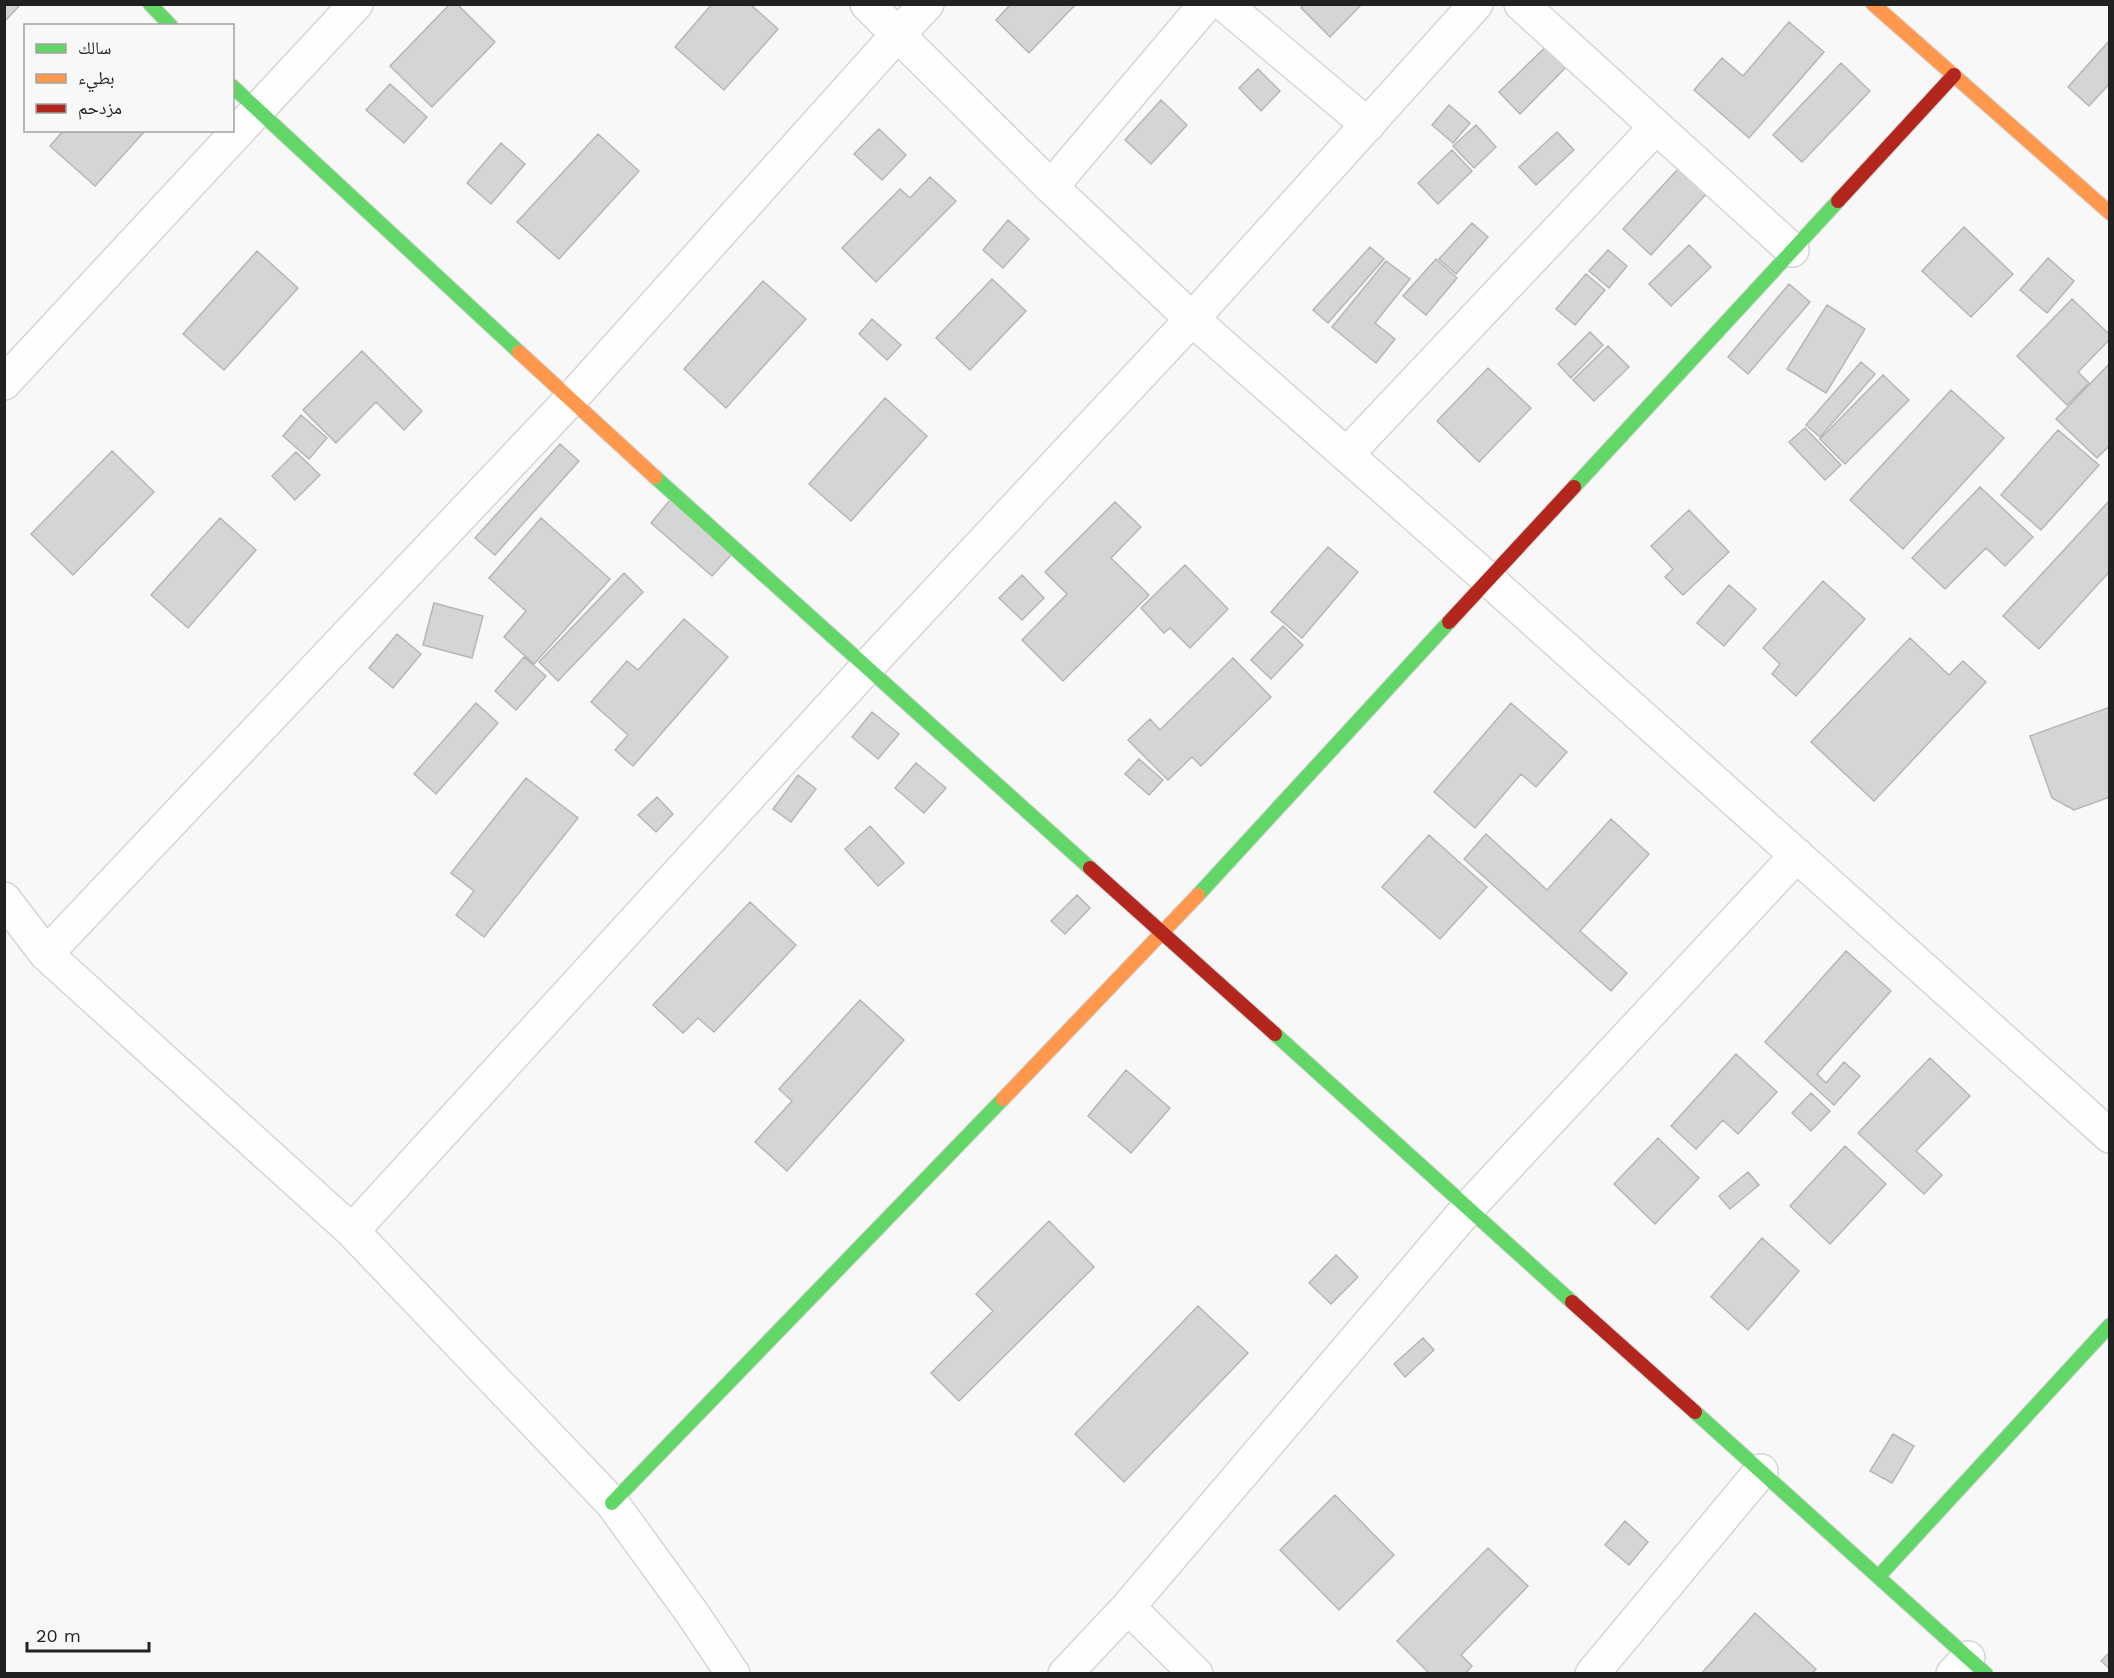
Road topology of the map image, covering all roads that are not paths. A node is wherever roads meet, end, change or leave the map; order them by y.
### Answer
1 (150, 4) edge
2 (356, 4) edge
3 (867, 4) edge
4 (927, 4) edge
5 (1206, 4) edge
6 (1224, 4) edge
7 (1476, 4) edge
8 (1521, 4) edge
9 (1873, 4) edge
10 (169, 24) edge
11 (898, 34) junction
12 (1954, 75) junction
13 (234, 88) edge
14 (256, 110) junction
15 (1368, 125) junction
16 (1656, 127) junction
17 (1051, 188) junction
18 (2109, 213) edge
19 (1792, 250) junction
20 (1192, 320) junction
21 (4, 383) edge
22 (570, 400) junction
23 (1347, 454) junction
24 (1489, 580) junction
25 (867, 667) junction
26 (1797, 855) junction
27 (4, 899) edge
28 (1162, 934) junction
29 (46, 954) junction
30 (2109, 1136) edge
31 (1468, 1208) junction
32 (352, 1231) junction
33 (2109, 1325) edge
34 (1761, 1471) junction
35 (612, 1503) junction
36 (1879, 1576) junction
37 (1128, 1607) junction
38 (1969, 1668) edge
39 (733, 1674) edge
40 (1065, 1674) edge
41 (1196, 1674) edge
42 (1592, 1674) edge

1 - 10 street
2 - 14 street
3 - 11 street
4 - 11 street
5 - 17 street
6 - 15 street
7 - 15 street
8 - 16 street
9 - 12 street
11 - 17 street
11 - 22 street
12 - 18 street
12 - 19 street
13 - 14 street
14 - 21 street
14 - 22 street
15 - 20 street
16 - 19 street
16 - 23 street
17 - 20 street
19 - 24 street
20 - 23 street
20 - 25 street
22 - 25 street
22 - 29 street
23 - 24 street
24 - 26 street
24 - 28 street
25 - 28 street
25 - 32 street
26 - 30 street
26 - 31 street
27 - 29 street
28 - 31 street
28 - 35 street
29 - 32 street
31 - 34 street
31 - 37 street
32 - 35 street
33 - 36 street
34 - 36 street
34 - 42 street
35 - 39 street
36 - 38 street
37 - 40 street
37 - 41 street

